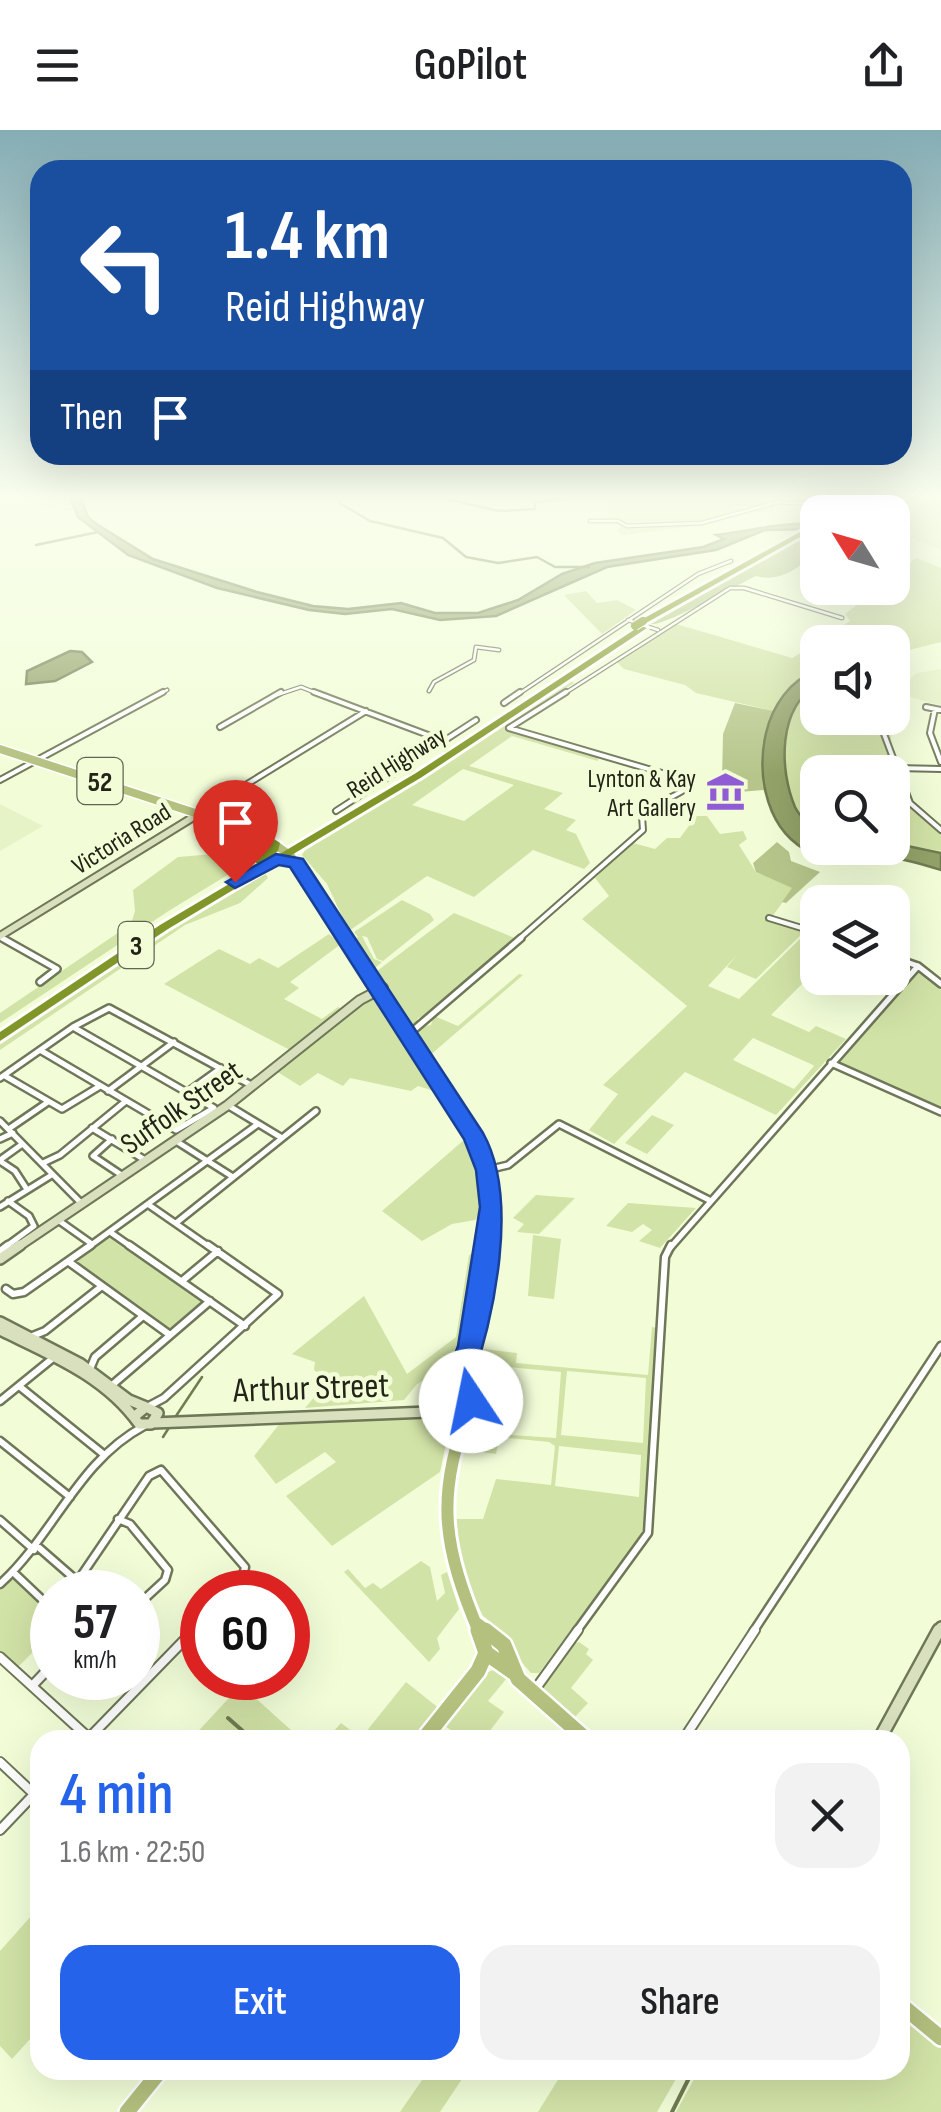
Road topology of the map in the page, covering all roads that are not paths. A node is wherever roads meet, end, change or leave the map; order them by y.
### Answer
1 (680, 589) edge
2 (703, 589) edge
3 (731, 589) edge
4 (739, 589) edge
5 (842, 618) dead end
6 (640, 624) junction
7 (659, 630) junction
8 (499, 650) dead end
9 (590, 661) junction
10 (580, 681) junction
11 (548, 689) junction
12 (167, 690) dead end
13 (429, 691) dead end
14 (530, 694) junction
15 (504, 702) junction
16 (926, 707) dead end
17 (938, 710) edge
18 (366, 711) junction
19 (495, 717) junction
20 (476, 720) dead end
21 (220, 727) dead end
22 (444, 740) junction
23 (0, 749) edge
24 (35, 761) junction
25 (941, 762) edge
26 (910, 769) edge
27 (941, 770) edge
28 (0, 780) edge
29 (910, 803) edge
30 (336, 811) dead end
31 (200, 812) junction
32 (941, 830) edge
33 (290, 849) junction
34 (770, 918) dead end
35 (800, 927) edge
36 (0, 937) edge
37 (910, 963) edge
38 (918, 966) junction
39 (40, 982) dead end
40 (941, 984) edge
41 (382, 989) junction
42 (73, 1027) junction
43 (0, 1028) edge
44 (409, 1034) junction
45 (0, 1038) edge
46 (174, 1042) junction
47 (40, 1050) junction
48 (832, 1062) junction
49 (143, 1065) junction
50 (220, 1068) junction
51 (2, 1077) edge
52 (253, 1085) junction
53 (100, 1086) junction
54 (108, 1090) junction
55 (189, 1092) junction
56 (126, 1101) junction
57 (48, 1102) junction
58 (228, 1105) junction
59 (316, 1112) dead end
60 (941, 1112) edge
61 (0, 1121) edge
62 (163, 1122) junction
63 (258, 1124) junction
64 (92, 1128) junction
65 (11, 1131) junction
66 (282, 1138) junction
67 (0, 1139) edge
68 (112, 1139) junction
69 (176, 1141) junction
70 (22, 1145) junction
71 (126, 1147) junction
72 (0, 1160) edge
73 (146, 1161) junction
74 (208, 1162) junction
75 (43, 1163) junction
76 (488, 1170) junction
77 (50, 1176) junction
78 (123, 1176) junction
79 (233, 1177) junction
80 (26, 1188) junction
81 (709, 1200) junction
82 (8, 1201) junction
83 (82, 1204) junction
84 (149, 1205) junction
85 (0, 1207) edge
86 (58, 1220) junction
87 (176, 1222) junction
88 (110, 1232) junction
89 (92, 1244) junction
90 (0, 1251) edge
91 (218, 1251) junction
92 (0, 1259) edge
93 (68, 1262) junction
94 (182, 1282) junction
95 (102, 1286) junction
96 (6, 1289) dead end
97 (210, 1301) junction
98 (143, 1316) junction
99 (0, 1326) edge
100 (246, 1326) junction
101 (170, 1335) junction
102 (27, 1336) junction
103 (941, 1346) edge
104 (56, 1355) junction
105 (90, 1370) junction
106 (19, 1386) junction
107 (111, 1386) junction
108 (1, 1398) edge
109 (458, 1405) junction
110 (147, 1415) junction
111 (0, 1442) edge
112 (102, 1454) junction
113 (70, 1497) junction
114 (118, 1518) junction
115 (0, 1520) edge
116 (36, 1548) junction
117 (63, 1570) edge
118 (83, 1570) edge
119 (245, 1570) edge
120 (14, 1572) junction
121 (0, 1584) edge
122 (160, 1585) edge
123 (30, 1587) edge
124 (941, 1628) edge
125 (180, 1644) edge
126 (494, 1653) junction
127 (0, 1658) edge
128 (160, 1665) edge
129 (30, 1684) edge
130 (533, 1693) junction
131 (47, 1700) edge
132 (126, 1700) edge
133 (78, 1730) edge
134 (97, 1730) edge
135 (431, 1730) edge
136 (576, 1730) edge
137 (690, 1730) edge
138 (884, 1730) edge
139 (0, 1762) edge
140 (30, 1786) edge
141 (30, 1798) edge
142 (0, 1830) edge
143 (910, 2012) edge
144 (941, 2038) edge
145 (153, 2080) edge
146 (128, 2112) edge

1 - 6 street
2 - 6 highway, Reid Highway / 3
3 - 7 street
4 - 5 street
6 - 7 street
6 - 9 highway, Reid Highway / 3
6 - 14 highway, Reid Highway / 3
6 - 15 street
7 - 10 street
8 - 13 street
9 - 10 highway
9 - 11 highway, Reid Highway / 3
10 - 11 highway
10 - 44 street
11 - 33 highway, Reid Highway / 3
12 - 24 street
14 - 15 highway
14 - 19 highway, Reid Highway / 3
15 - 19 highway
16 - 17 street
17 - 25 street
18 - 21 street
18 - 22 street
18 - 31 street, Victoria Road
19 - 33 highway, Reid Highway / 3
20 - 22 street
22 - 30 street
23 - 24 main road, 52
24 - 28 street
24 - 31 main road, 52
26 - 27 street
29 - 32 street
31 - 33 main road, 52
31 - 36 street, Victoria Road
33 - 41 main road
33 - 43 highway, Reid Highway / 3
33 - 45 highway, Reid Highway / 3
34 - 35 street
36 - 39 street
37 - 38 street
38 - 40 street
38 - 48 street
41 - 44 main road
41 - 52 street, Suffolk Street
42 - 46 street
42 - 47 street
42 - 49 street
44 - 76 main road
46 - 49 street
46 - 50 street
47 - 51 street
47 - 53 street
48 - 60 street
48 - 81 street
49 - 54 street
49 - 55 street
50 - 52 street
50 - 55 street
51 - 57 street
52 - 58 street, Suffolk Street
53 - 54 street
53 - 57 street
54 - 56 street
55 - 62 street
56 - 62 street
56 - 64 street
57 - 65 street
58 - 63 street
58 - 69 street, Suffolk Street
59 - 66 street
61 - 65 street
62 - 71 street
63 - 66 street
63 - 74 street
64 - 68 street
64 - 75 street
65 - 67 street
65 - 70 street
66 - 79 street
68 - 71 street
68 - 78 street
69 - 73 street, Suffolk Street
69 - 74 street
70 - 72 street
70 - 75 street
71 - 73 street
72 - 80 street
73 - 78 street, Suffolk Street
74 - 79 street
74 - 84 street
75 - 77 street
76 - 81 street
76 - 109 main road
77 - 80 street
77 - 83 street
78 - 83 street, Suffolk Street
79 - 87 street
80 - 82 street
81 - 130 street
82 - 85 street
82 - 90 street
83 - 86 street, Suffolk Street
84 - 87 street
84 - 88 street
86 - 89 street
86 - 92 street, Suffolk Street
87 - 91 street
88 - 89 street
88 - 94 street
89 - 93 street
91 - 94 street
91 - 100 street
93 - 95 street
93 - 96 street
94 - 97 street
95 - 98 street
95 - 102 street
97 - 100 street
97 - 101 street
98 - 101 street
98 - 105 street
99 - 102 street
99 - 104 street
100 - 110 street
101 - 107 street
102 - 104 street
103 - 137 street
104 - 105 street
104 - 106 street
104 - 110 street
105 - 107 street
106 - 108 street
106 - 112 street
107 - 110 street
109 - 110 street, Arthur Street
109 - 126 main road
110 - 112 street
111 - 113 street
112 - 113 street
113 - 116 street
114 - 118 street
114 - 119 street
114 - 122 street
115 - 116 street
116 - 117 street
116 - 120 street
120 - 121 street
120 - 123 street
124 - 138 street
125 - 128 street
126 - 130 main road
126 - 135 main road
127 - 129 street
130 - 136 main road
131 - 133 street
132 - 134 street
139 - 140 street
141 - 142 street
143 - 144 main road
145 - 146 main road

